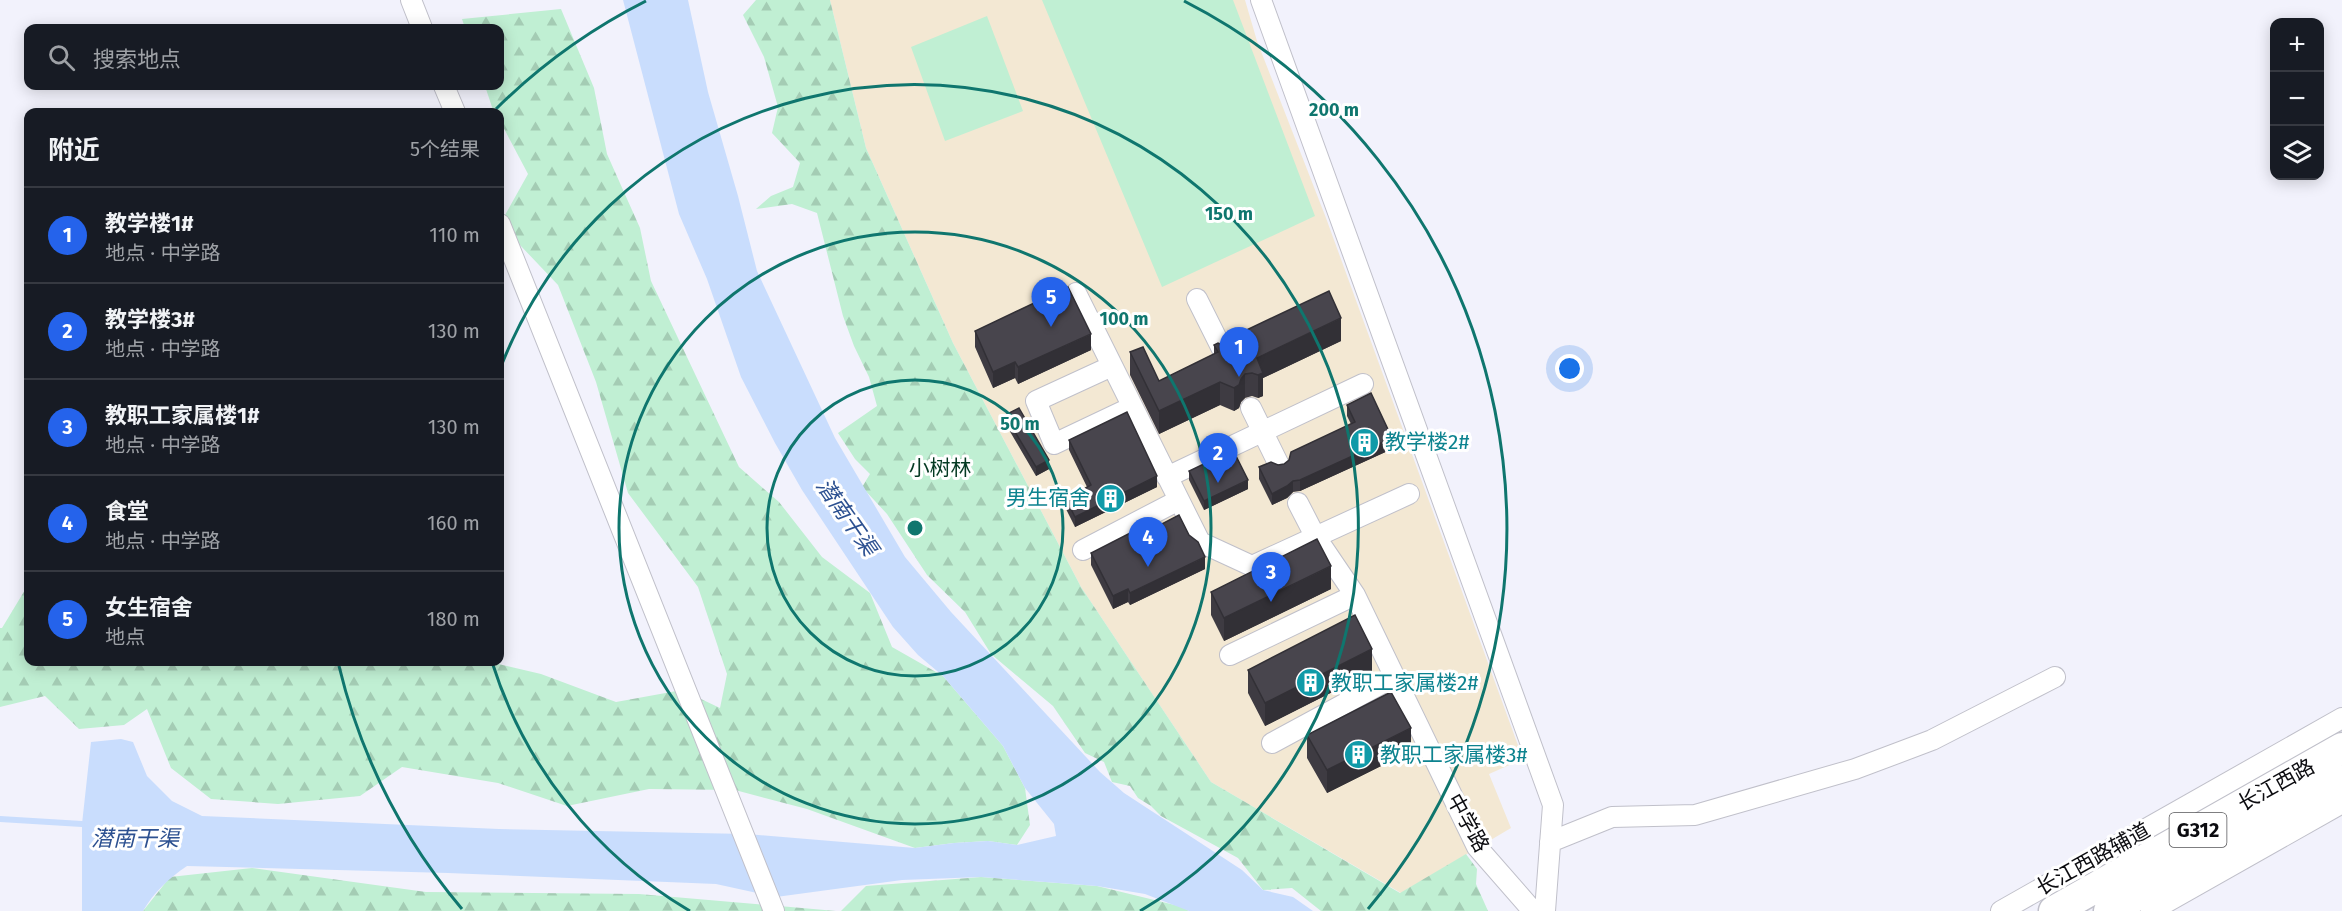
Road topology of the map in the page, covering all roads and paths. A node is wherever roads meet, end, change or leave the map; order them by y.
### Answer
1 (411, 0) edge
2 (1261, 0) edge
3 (420, 24) edge
4 (446, 90) edge
5 (453, 108) edge
6 (504, 234) edge
7 (1076, 294) dead end
8 (1197, 299) dead end
9 (1226, 357) edge
10 (1112, 366) junction
11 (1363, 384) dead end
12 (1132, 406) junction
13 (1251, 408) dead end
14 (1279, 465) edge
15 (1167, 477) junction
16 (1409, 494) dead end
17 (1179, 500) junction
18 (1298, 503) dead end
19 (1083, 550) dead end
20 (1355, 595) junction
21 (1230, 655) dead end
22 (1394, 677) junction
23 (2055, 677) dead end
24 (2342, 718) edge
25 (1272, 742) dead end
26 (2342, 748) edge
27 (2342, 780) edge
28 (2342, 803) edge
29 (1550, 842) junction
30 (774, 911) edge
31 (1533, 911) edge
32 (1545, 911) edge
33 (2001, 911) edge
34 (2054, 911) edge
35 (2109, 911) edge
36 (2151, 911) edge

1 - 3 street
2 - 29 street
4 - 5 street
6 - 30 street
7 - 10 street
8 - 9 street
10 - 12 street
10 - 12 street
11 - 15 street
12 - 15 street
13 - 14 street
15 - 17 street
16 - 17 street
17 - 19 street
18 - 20 street, 中学路
20 - 21 street
20 - 22 street, 中学路
22 - 25 street
22 - 31 street, 中学路
23 - 29 street
24 - 33 street, 长江西路辅道
26 - 34 highway, 长江西路 / G312
27 - 35 highway, 长江西路 / G312
28 - 36 street
29 - 32 street

